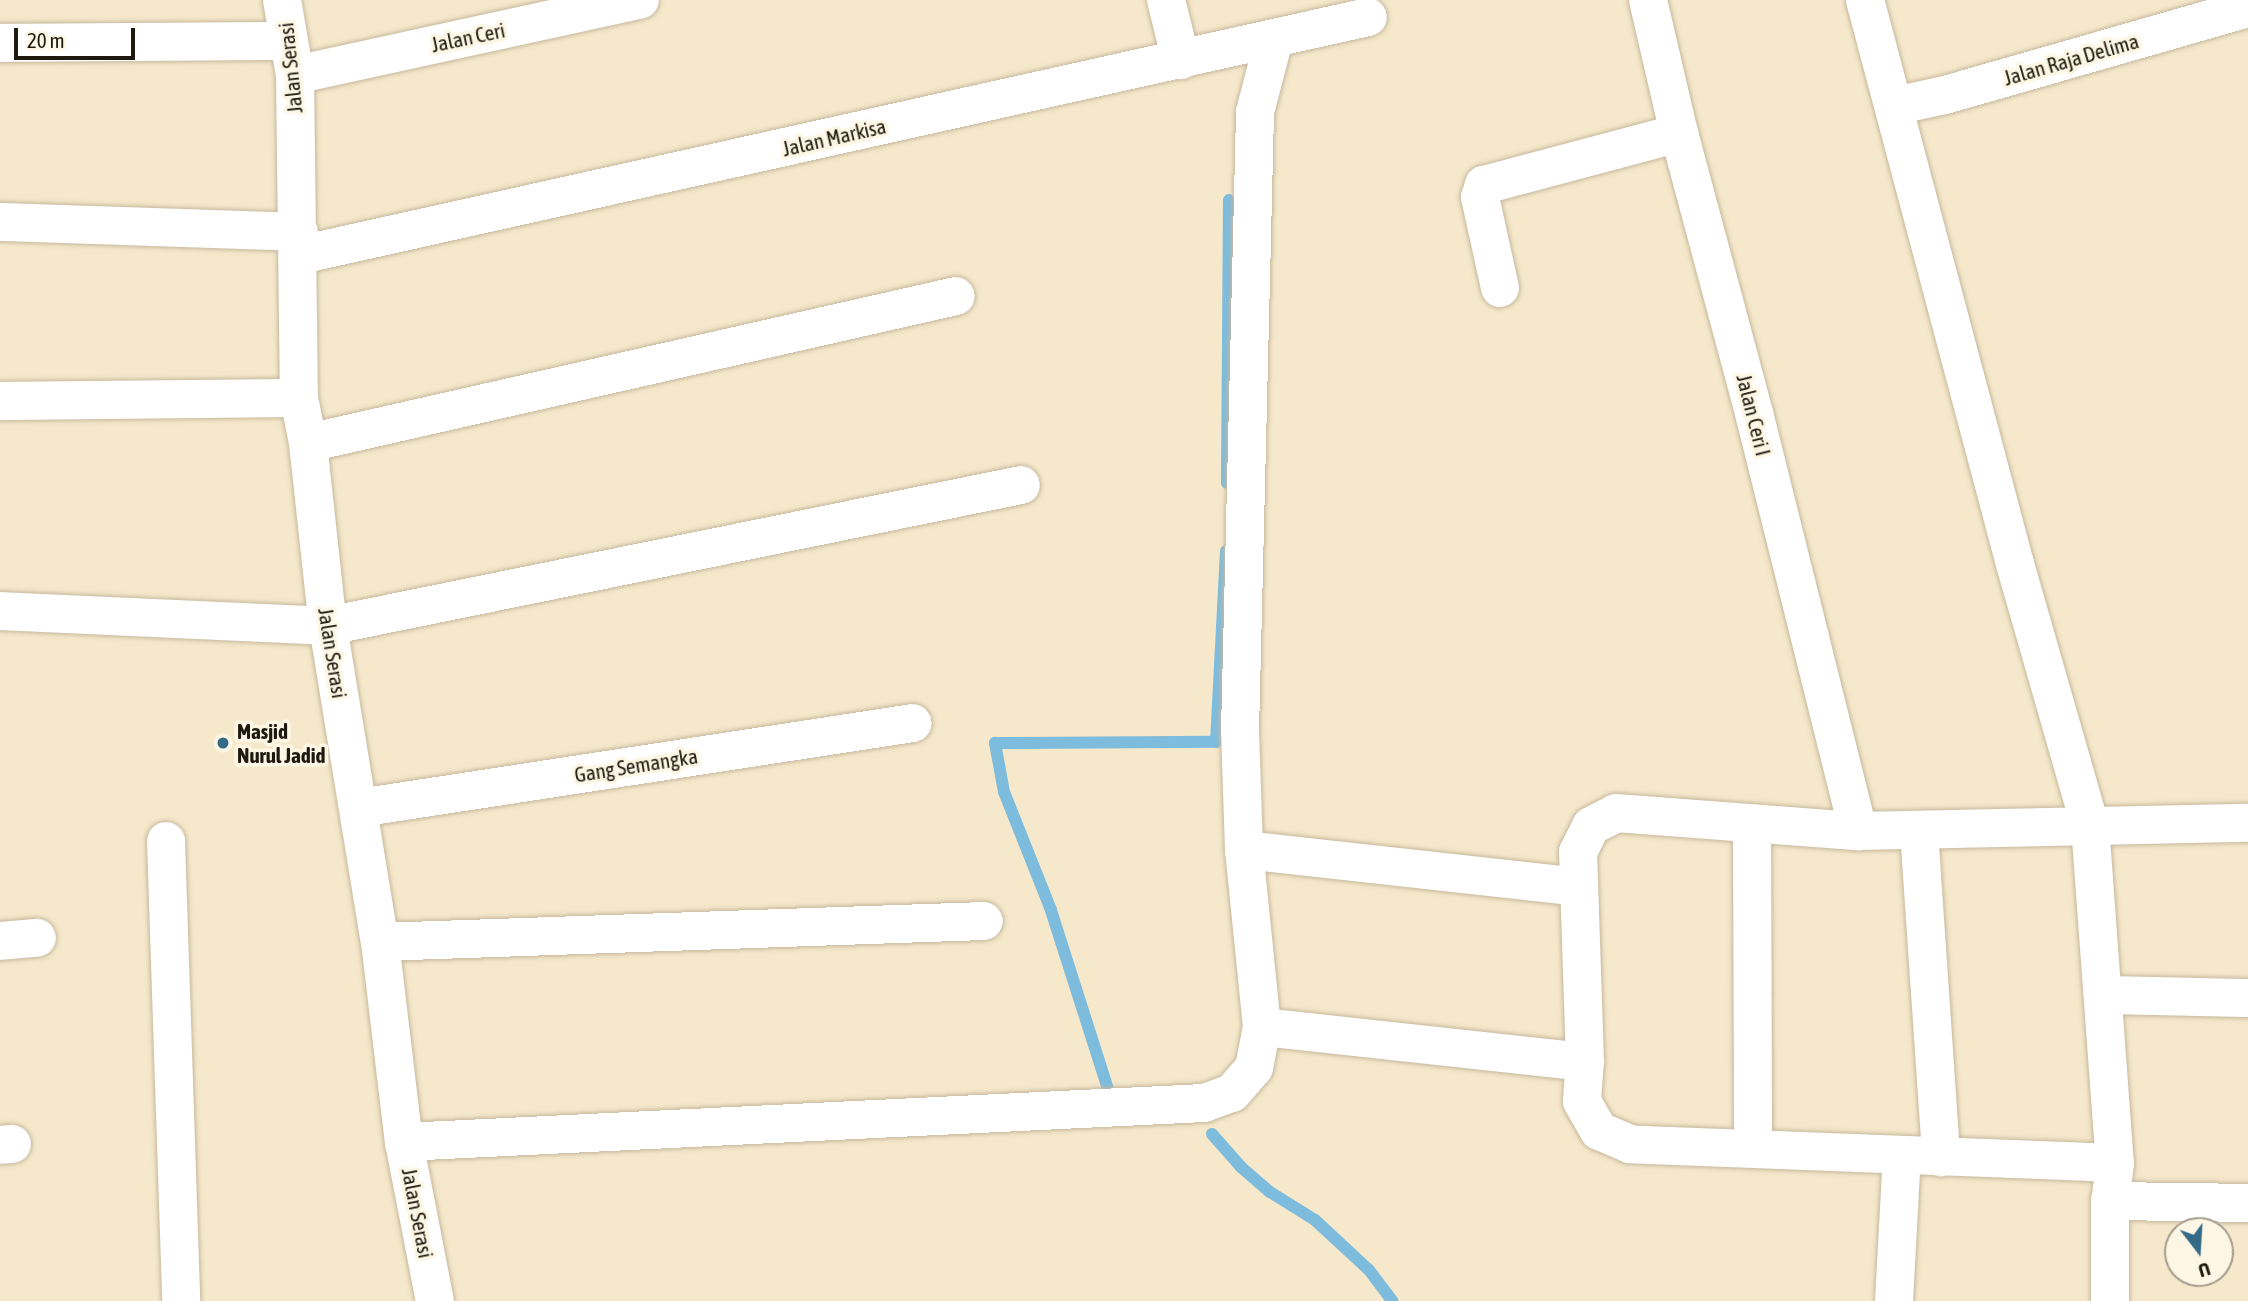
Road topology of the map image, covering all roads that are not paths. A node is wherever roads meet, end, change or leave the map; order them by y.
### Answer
1 (282, 0) edge
2 (640, 0) edge
3 (1166, 0) edge
4 (1648, 0) edge
5 (1865, 0) edge
6 (2248, 8) edge
7 (1368, 17) dead end
8 (1274, 39) junction
9 (0, 43) edge
10 (291, 58) junction
11 (1181, 60) junction
12 (1894, 106) junction
13 (1679, 133) junction
14 (0, 222) edge
15 (299, 244) junction
16 (1500, 288) dead end
17 (956, 296) dead end
18 (299, 398) junction
19 (0, 401) edge
20 (308, 443) junction
21 (1021, 485) dead end
22 (0, 611) edge
23 (328, 626) junction
24 (913, 723) dead end
25 (359, 808) junction
26 (1752, 822) junction
27 (2248, 824) edge
28 (2090, 825) junction
29 (1858, 831) junction
30 (1919, 831) junction
31 (166, 841) dead end
32 (1244, 850) junction
33 (1578, 887) junction
34 (984, 921) dead end
35 (37, 938) dead end
36 (0, 941) edge
37 (380, 942) junction
38 (2104, 995) junction
39 (2248, 998) edge
40 (1262, 1027) junction
41 (1585, 1062) junction
42 (404, 1142) junction
43 (1754, 1147) junction
44 (1902, 1155) junction
45 (1941, 1157) junction
46 (2115, 1163) junction
47 (2110, 1201) junction
48 (2248, 1203) edge
49 (181, 1301) edge
50 (435, 1301) edge
51 (1894, 1301) edge
52 (2110, 1301) edge

1 - 10 street, Jalan Serasi
2 - 10 street, Jalan Ceri
3 - 11 street
4 - 13 street, Jalan Ceri I
5 - 12 street
6 - 12 street, Jalan Raja Delima
7 - 8 street, Jalan Markisa
8 - 11 street, Jalan Markisa
8 - 32 street
9 - 10 street, Jalan Ceri
10 - 15 street, Jalan Serasi
11 - 15 street, Jalan Markisa
12 - 28 street
13 - 16 street
13 - 29 street, Jalan Ceri I
14 - 15 street, Jalan Markisa
15 - 18 street, Jalan Serasi
17 - 20 street
18 - 19 street
18 - 20 street, Jalan Serasi
20 - 23 street, Jalan Serasi
21 - 23 street
22 - 23 street
23 - 25 street, Jalan Serasi
24 - 25 street, Gang Semangka
25 - 37 street, Jalan Serasi
26 - 29 street
26 - 33 street
26 - 43 street
27 - 28 street
28 - 30 street
28 - 38 street
29 - 30 street
30 - 45 street
31 - 49 street
32 - 33 street
32 - 40 street
33 - 41 street
34 - 37 street
35 - 36 street
37 - 42 street, Jalan Serasi
38 - 39 street
38 - 46 street
40 - 41 street
40 - 42 street
41 - 43 street
42 - 50 street, Jalan Serasi
43 - 44 street
44 - 45 street
44 - 51 street
45 - 46 street
46 - 47 street
47 - 48 street
47 - 52 street

